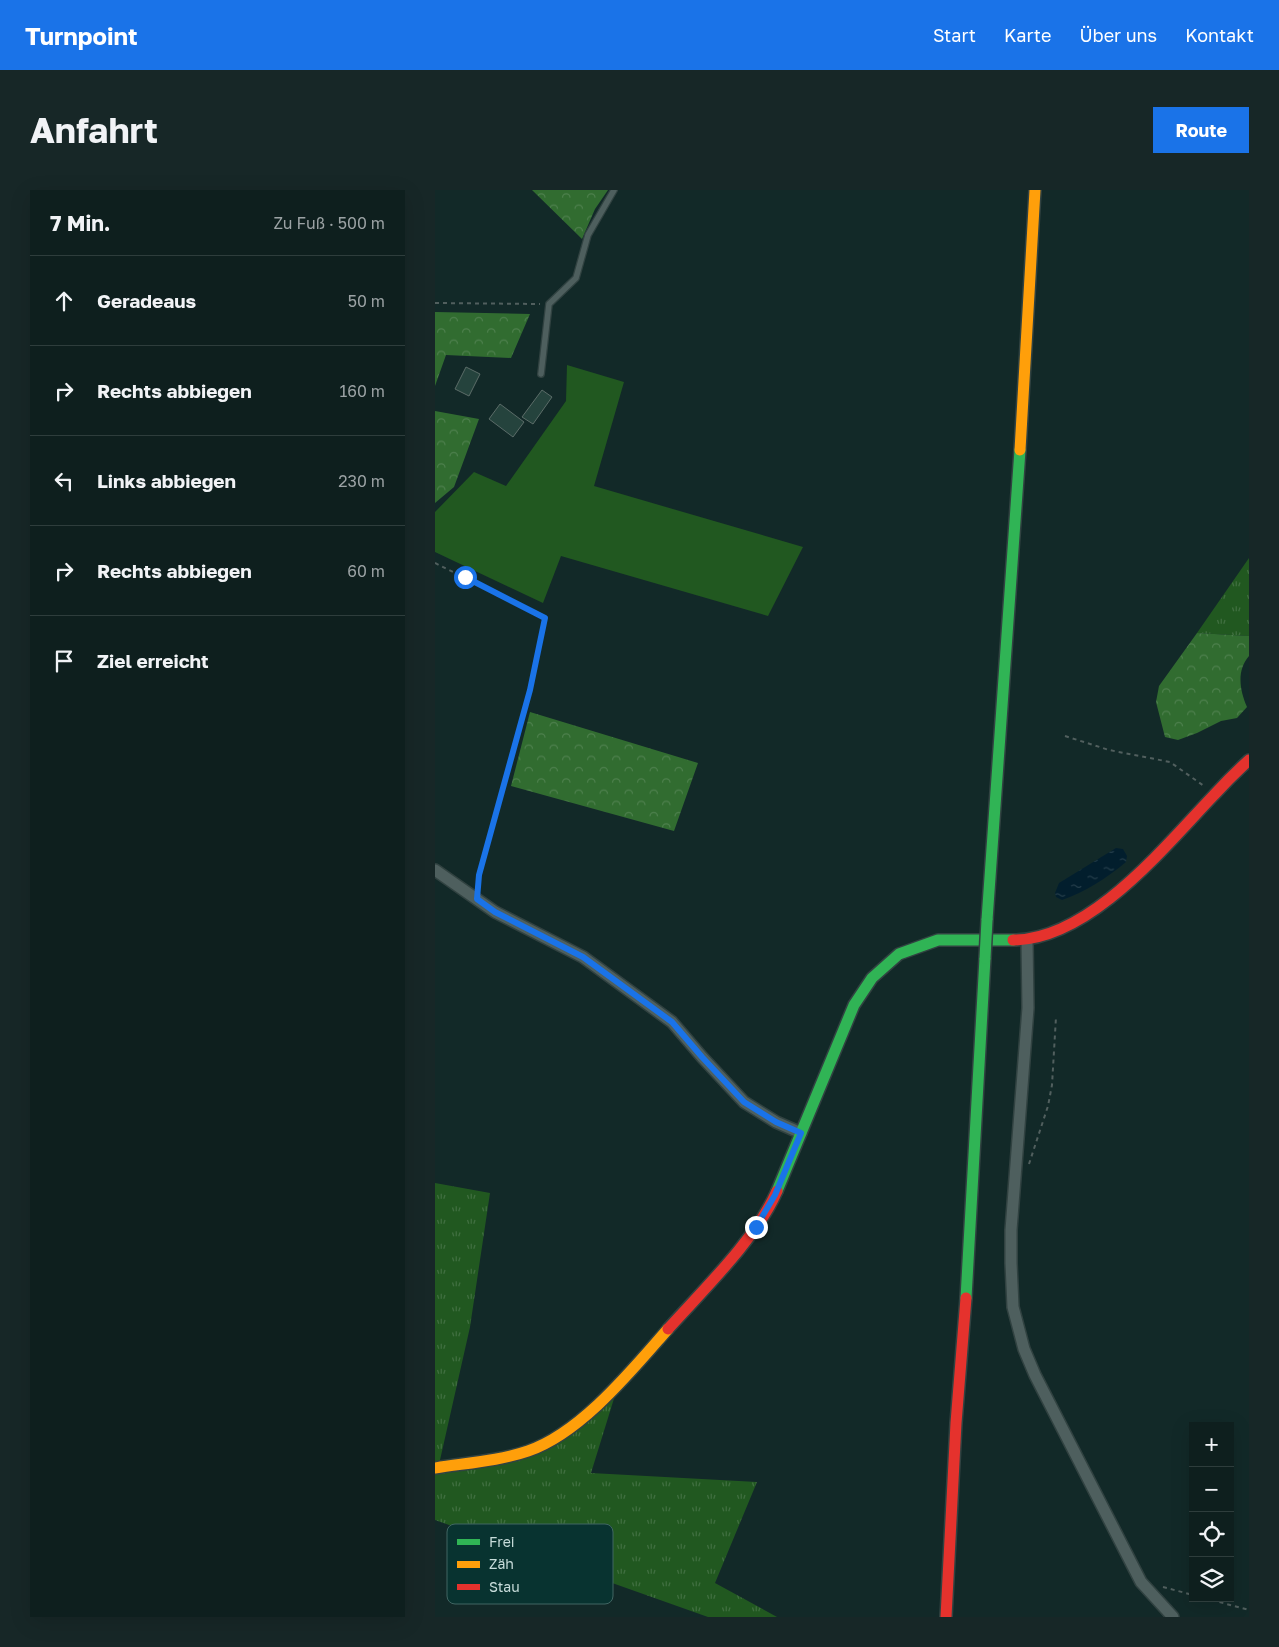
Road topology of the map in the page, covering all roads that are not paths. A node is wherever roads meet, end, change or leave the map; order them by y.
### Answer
1 (614, 190) edge
2 (1035, 190) edge
3 (541, 374) dead end
4 (1249, 760) edge
5 (435, 870) edge
6 (1027, 940) junction
7 (801, 1133) junction
8 (435, 1468) edge
9 (947, 1617) edge
10 (1173, 1617) edge

1 - 3 lane
2 - 9 main road, bridge
4 - 6 main road
5 - 7 street
6 - 7 main road
6 - 10 street
7 - 8 main road

